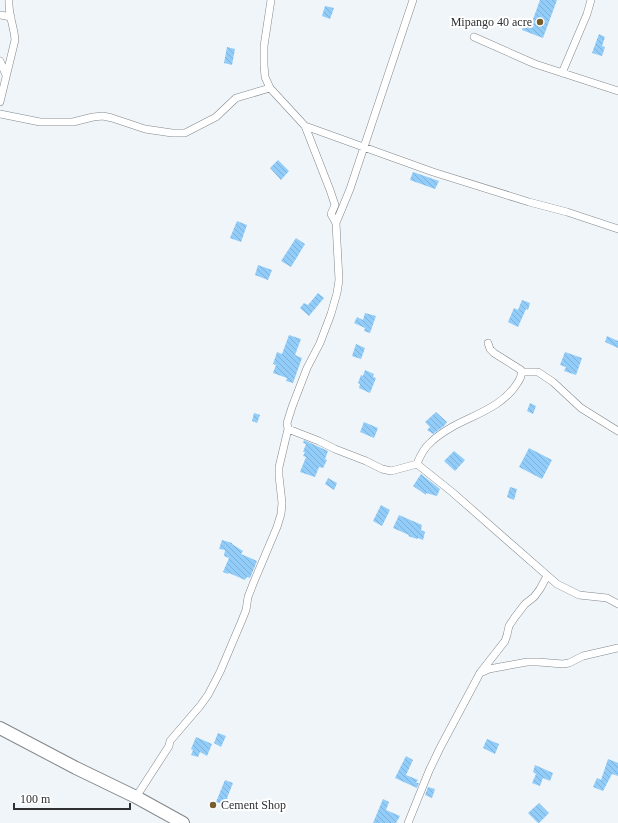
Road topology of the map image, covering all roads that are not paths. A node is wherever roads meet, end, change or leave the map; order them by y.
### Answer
1 (9, 0) edge
2 (271, 0) edge
3 (413, 0) edge
4 (591, 0) edge
5 (0, 15) edge
6 (10, 17) junction
7 (474, 37) dead end
8 (0, 61) edge
9 (562, 74) junction
10 (6, 75) junction
11 (270, 88) junction
12 (618, 91) edge
13 (0, 102) edge
14 (0, 114) edge
15 (304, 126) junction
16 (363, 147) junction
17 (336, 223) junction
18 (618, 229) edge
19 (488, 343) dead end
20 (522, 372) junction
21 (288, 429) junction
22 (618, 431) edge
23 (417, 464) junction
24 (547, 576) junction
25 (618, 604) edge
26 (618, 648) edge
27 (480, 673) junction
28 (0, 728) edge
29 (136, 797) junction
30 (183, 823) edge
31 (408, 823) edge

1 - 6 street
2 - 11 street
3 - 16 street
4 - 9 street
5 - 6 street
6 - 10 street
7 - 9 street
8 - 10 street
9 - 12 street
10 - 13 street
11 - 14 street
11 - 15 street
15 - 16 street
15 - 17 street
16 - 17 street
16 - 18 street
17 - 21 street
19 - 20 street
20 - 22 street
20 - 23 street
21 - 23 street
21 - 29 street
23 - 24 street
24 - 25 street
24 - 27 street
26 - 27 street
27 - 31 street
28 - 29 highway
29 - 30 highway

